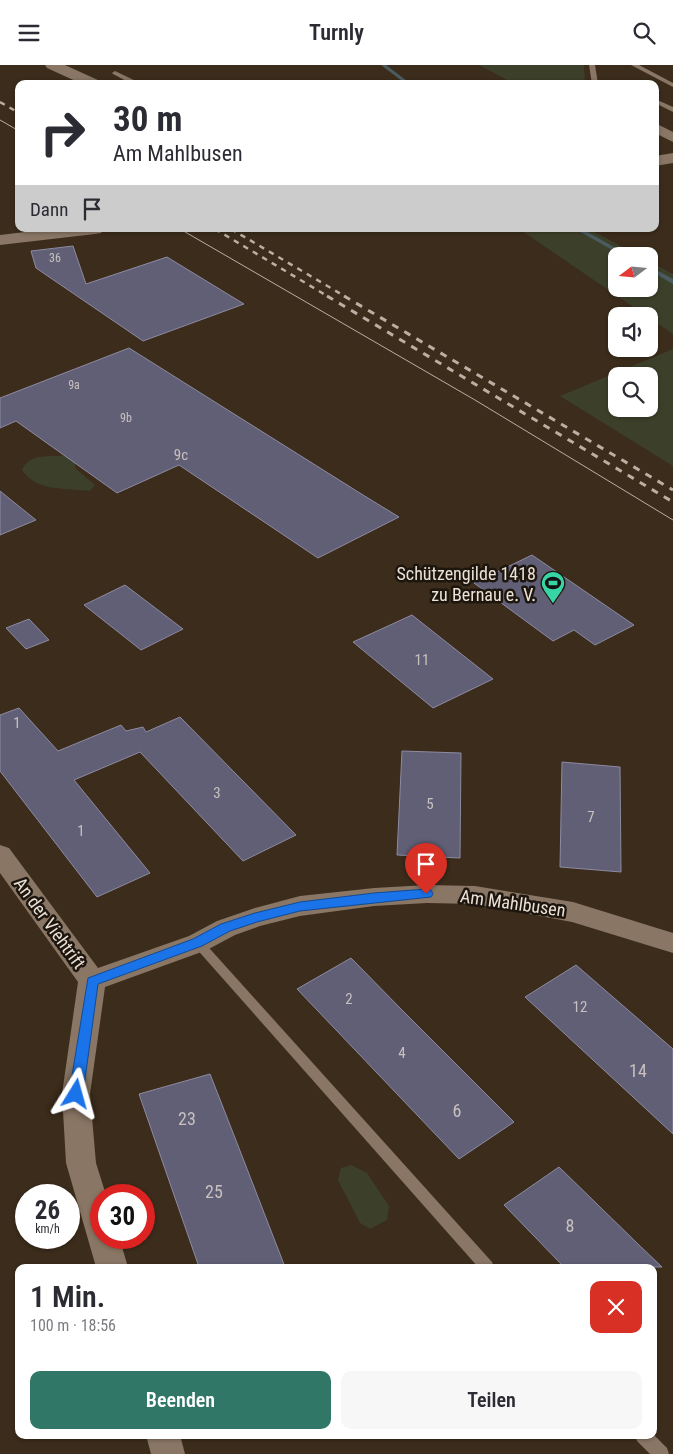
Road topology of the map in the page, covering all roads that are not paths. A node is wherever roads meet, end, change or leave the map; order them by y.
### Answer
1 (52, 65) edge
2 (592, 65) edge
3 (634, 65) edge
4 (115, 73) dead end
5 (86, 80) edge
6 (130, 80) edge
7 (594, 80) edge
8 (669, 81) edge
9 (673, 85) edge
10 (659, 103) edge
11 (673, 110) edge
12 (659, 129) edge
13 (673, 138) edge
14 (673, 158) edge
15 (659, 160) edge
16 (69, 232) edge
17 (0, 240) edge
18 (0, 854) edge
19 (198, 943) junction
20 (673, 943) edge
21 (92, 981) junction
22 (90, 1193) edge
23 (107, 1249) edge
24 (111, 1264) edge
25 (484, 1264) edge
26 (164, 1439) edge
27 (647, 1439) edge
28 (168, 1454) edge
29 (661, 1454) edge

1 - 5 main road
2 - 7 lane
3 - 8 lane
4 - 6 lane
8 - 9 lane
10 - 11 lane
12 - 13 street
14 - 15 main road
16 - 17 main road
18 - 21 street, An der Viehtrift
19 - 20 street, Am Mahlbusen
19 - 21 street, Am Mahlbusen
19 - 25 lane
21 - 22 street, An der Viehtrift
23 - 24 street
26 - 28 street
27 - 29 lane

